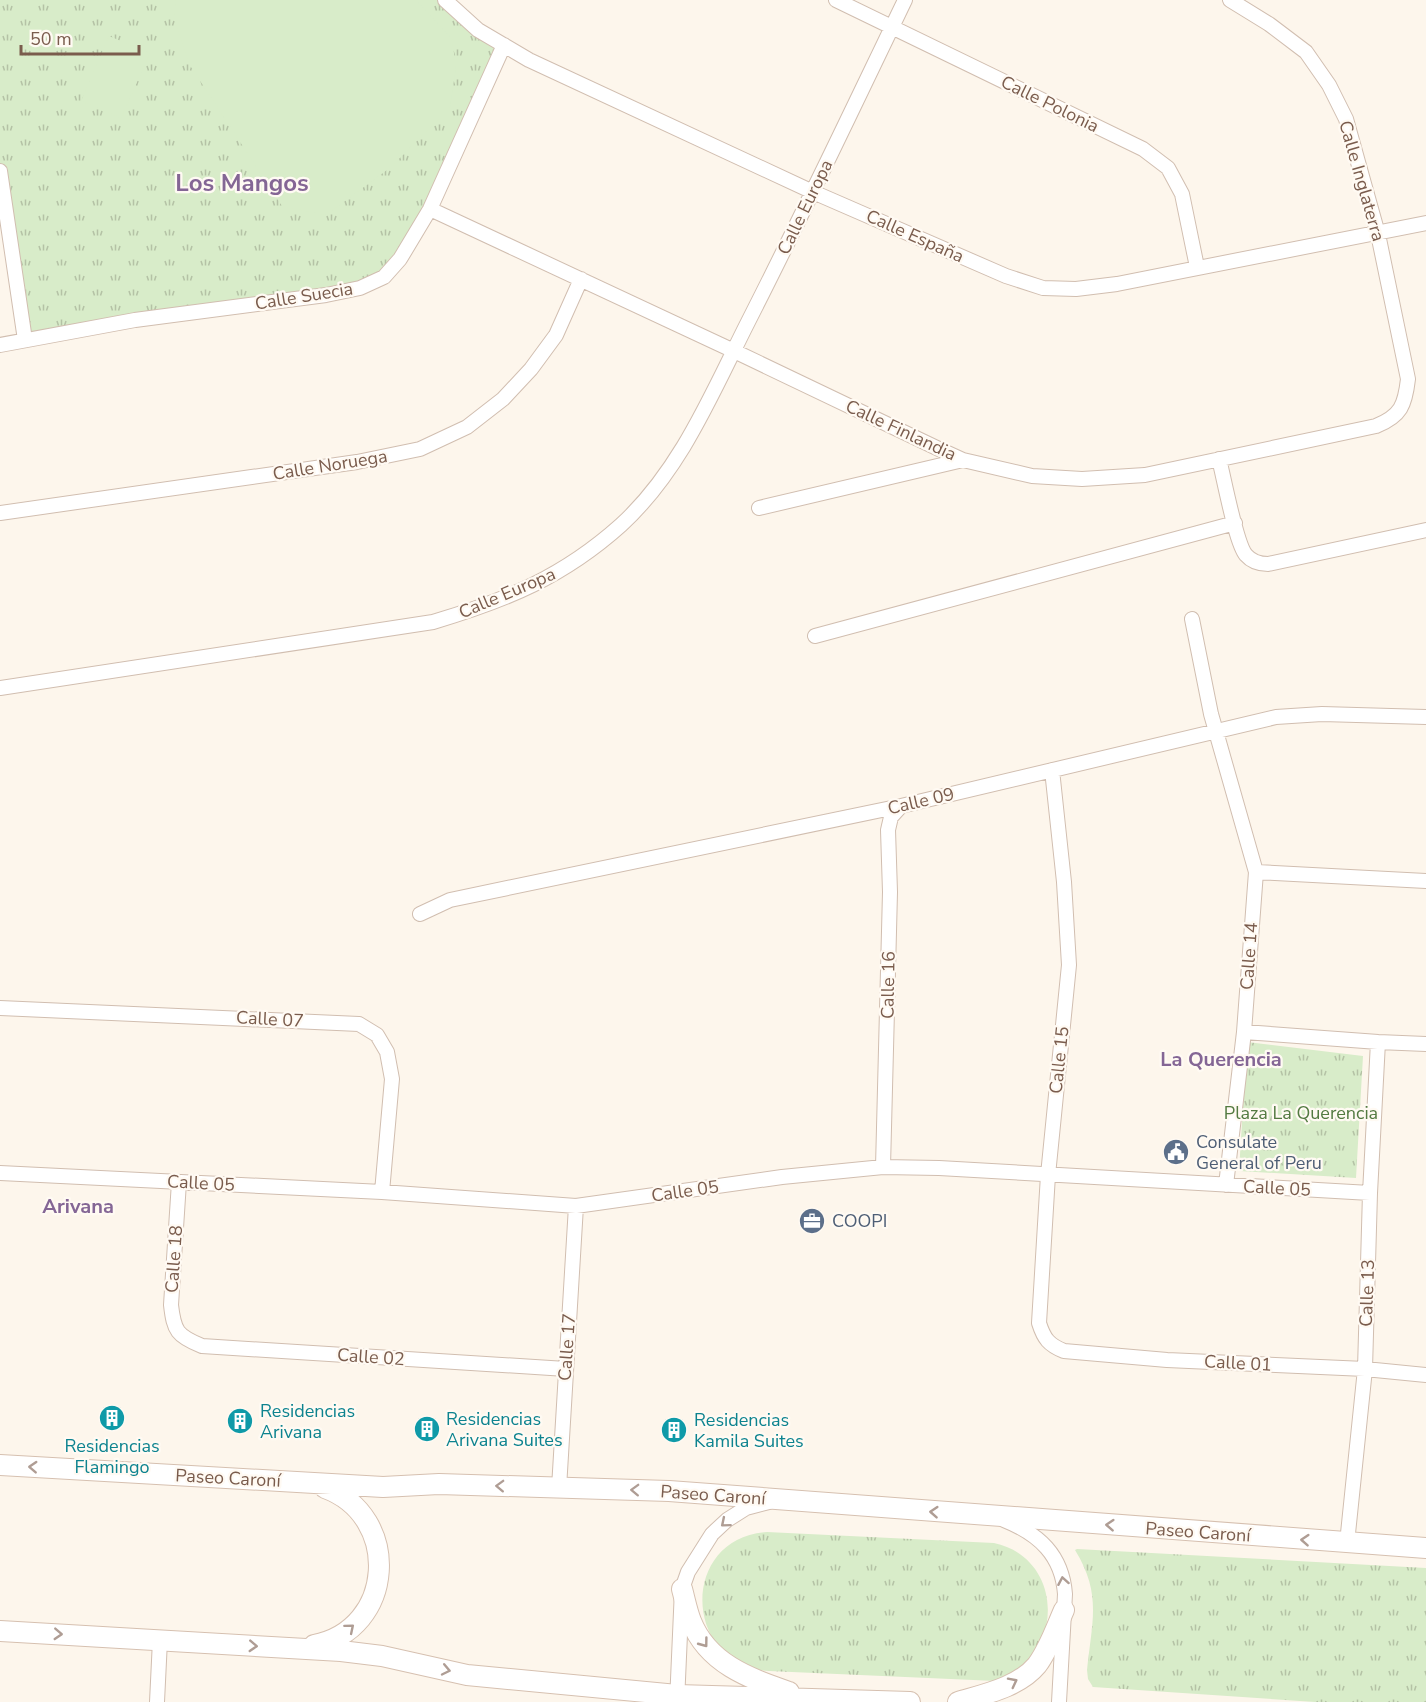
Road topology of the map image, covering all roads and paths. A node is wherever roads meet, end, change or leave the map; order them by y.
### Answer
1 (445, 0) edge
2 (836, 0) edge
3 (905, 0) edge
4 (1230, 0) edge
5 (892, 27) junction
6 (504, 45) junction
7 (0, 171) edge
8 (813, 192) junction
9 (430, 209) junction
10 (1426, 223) edge
11 (1378, 234) junction
12 (1197, 267) junction
13 (580, 279) junction
14 (25, 340) junction
15 (0, 345) edge
16 (734, 351) junction
17 (1402, 408) joint
18 (1219, 459) junction
19 (963, 460) junction
20 (759, 508) dead end
21 (0, 513) edge
22 (1235, 523) junction
23 (1426, 530) edge
24 (1192, 619) dead end
25 (815, 636) dead end
26 (0, 688) edge
27 (1426, 717) edge
28 (1217, 730) junction
29 (1052, 770) junction
30 (901, 806) junction
31 (1256, 872) junction
32 (1426, 880) edge
33 (420, 914) dead end
34 (0, 1008) edge
35 (1244, 1032) junction
36 (1378, 1042) junction
37 (1426, 1044) edge
38 (884, 1167) junction
39 (0, 1173) edge
40 (1048, 1175) junction
41 (179, 1182) junction
42 (1226, 1185) junction
43 (382, 1192) junction
44 (1370, 1193) junction
45 (576, 1206) junction
46 (178, 1334) joint
47 (1051, 1346) joint
48 (566, 1369) junction
49 (1365, 1369) junction
50 (1426, 1375) edge
51 (0, 1465) edge
52 (313, 1483) junction
53 (559, 1488) junction
54 (777, 1500) junction
55 (993, 1516) junction
56 (1347, 1543) junction
57 (1426, 1548) edge
58 (682, 1589) junction
59 (1064, 1610) junction
60 (0, 1631) edge
61 (160, 1640) junction
62 (297, 1648) junction
63 (677, 1698) edge
64 (807, 1699) junction
65 (157, 1702) edge
66 (910, 1702) edge
67 (958, 1702) edge
68 (1059, 1702) edge

1 - 6 street, Calle España
2 - 5 street, Calle Polonia
3 - 5 street, Calle Europa
4 - 11 street, Calle Inglaterra
5 - 8 street, Calle Europa
5 - 12 street, Calle Polonia
6 - 8 street, Calle España
6 - 9 street, Calle Suecia
7 - 14 street
8 - 12 street, Calle España
8 - 16 street, Calle Europa
9 - 13 street, Calle Finlandia
9 - 14 street, Calle Suecia
10 - 11 street, Calle España
11 - 12 street, Calle España
11 - 17 street, Calle Inglaterra
13 - 16 street, Calle Finlandia
13 - 21 street, Calle Noruega
14 - 15 street, Calle Suecia
16 - 19 street, Calle Finlandia
16 - 26 street, Calle Europa
17 - 18 street, Calle Finlandia
18 - 19 street, Calle Finlandia
18 - 22 street
19 - 20 street
22 - 23 street
22 - 25 street
24 - 28 street, Calle 14
27 - 28 street, Calle 09
28 - 29 street, Calle 09
28 - 31 street, Calle 14
29 - 30 street, Calle 09
29 - 40 street, Calle 15
30 - 33 street, Calle 09
30 - 38 street, Calle 16
31 - 32 street
31 - 35 street, Calle 14
34 - 43 street, Calle 07
35 - 36 street
35 - 42 street, Calle 14
36 - 37 street
36 - 44 street, Calle 13
38 - 40 street, Calle 05
38 - 45 street, Calle 05
39 - 41 street, Calle 05
40 - 42 street, Calle 05
40 - 47 street, Calle 15
41 - 43 street, Calle 05
41 - 46 street, Calle 18
42 - 44 street, Calle 05
43 - 45 street, Calle 05
44 - 49 street, Calle 13
45 - 48 street, Calle 17
46 - 48 street, Calle 02
47 - 49 street, Calle 01
48 - 53 street, Calle 17
49 - 50 street, Calle 01
49 - 56 street, Calle 13
52 -> 51 street, Paseo Caroní
53 -> 52 street, Paseo Caroní
62 -> 52 street
54 -> 53 street, Paseo Caroní
55 -> 54 street, Paseo Caroní
54 -> 58 street
56 -> 55 street, Paseo Caroní
59 -> 55 street
56 - 57 street, Paseo Caroní
58 - 63 street
58 -> 64 street
67 -> 59 street
59 - 68 street
60 -> 61 street
61 -> 62 street
61 - 65 street
62 -> 63 street
63 - 64 street
64 - 66 street

